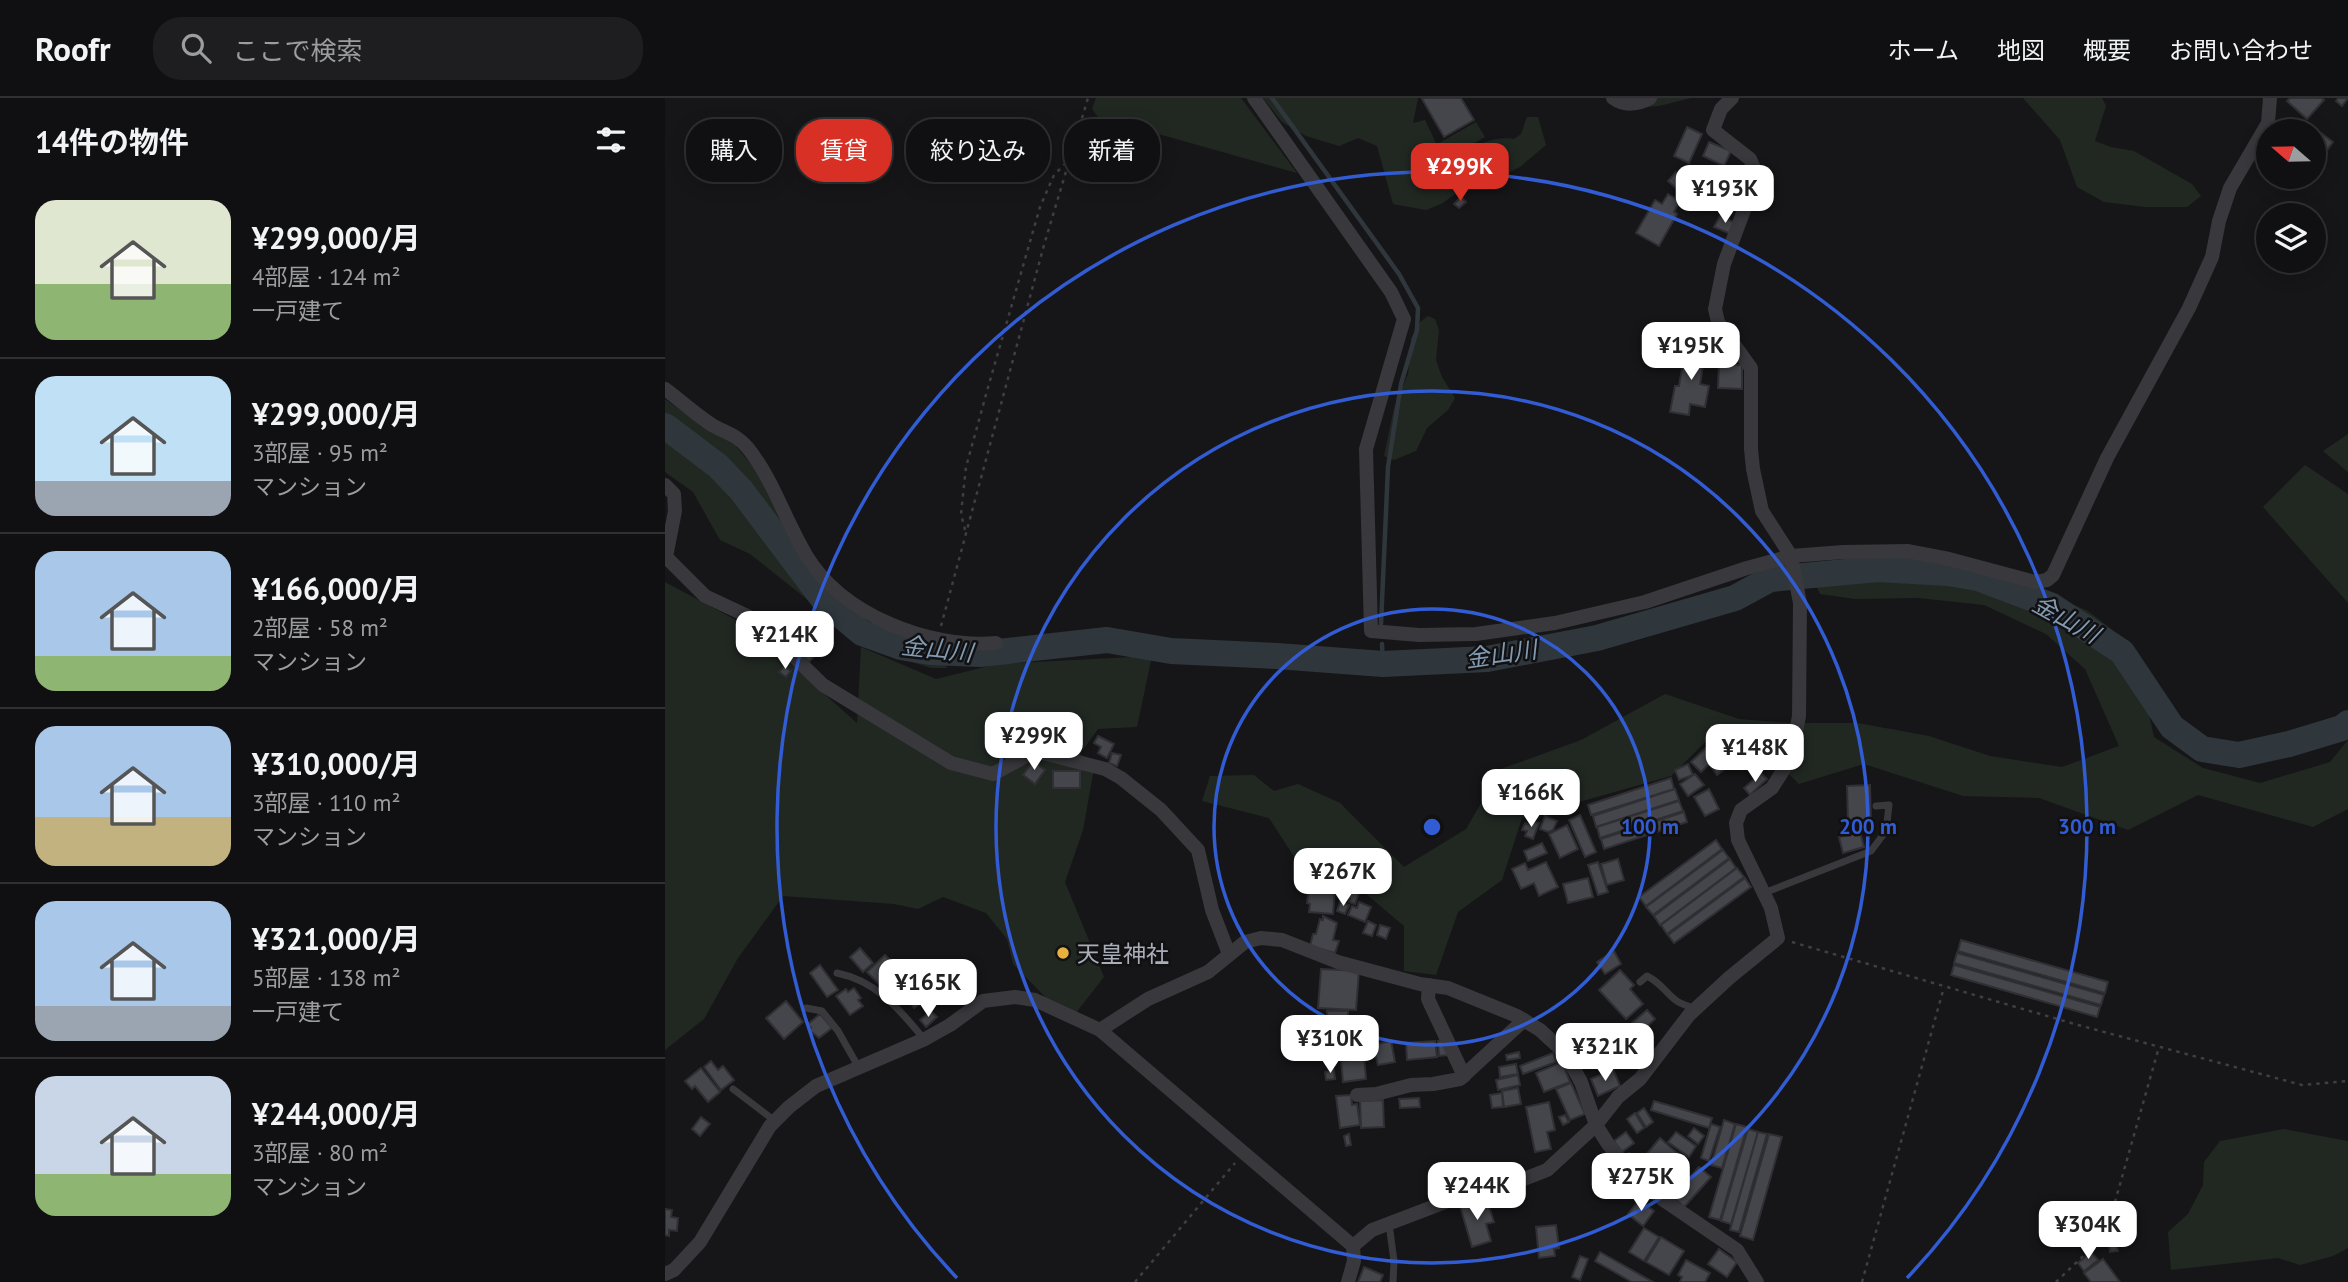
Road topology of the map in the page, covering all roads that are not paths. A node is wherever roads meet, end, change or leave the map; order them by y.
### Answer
1 (1254, 98) edge
2 (1613, 98) edge
3 (1650, 98) edge
4 (1732, 98) edge
5 (2270, 98) edge
6 (665, 389) edge
7 (665, 485) edge
8 (1793, 560) junction
9 (996, 643) dead end
10 (1877, 806) dead end
11 (1764, 893) junction
12 (1229, 954) junction
13 (837, 973) dead end
14 (1640, 982) dead end
15 (1429, 985) junction
16 (806, 1008) dead end
17 (1697, 1008) junction
18 (1524, 1020) junction
19 (1100, 1030) junction
20 (925, 1039) junction
21 (859, 1068) junction
22 (1464, 1076) junction
23 (733, 1089) dead end
24 (1357, 1095) dead end
25 (775, 1121) junction
26 (1596, 1125) junction
27 (1389, 1224) junction
28 (1353, 1246) junction
29 (665, 1274) edge
30 (1348, 1282) edge
31 (1393, 1282) edge
32 (1757, 1282) edge

1 - 8 street
2 - 3 street
4 - 8 street
5 - 8 street
6 - 9 street
7 - 12 street
8 - 11 street
10 - 11 lane
11 - 17 street
12 - 15 street
12 - 19 street
13 - 20 lane
14 - 17 lane
15 - 18 street
15 - 22 street
16 - 21 lane
17 - 26 street
18 - 22 street
18 - 26 street
19 - 20 street
19 - 28 street
20 - 21 street
21 - 25 street
22 - 24 street
23 - 25 lane
25 - 29 street
26 - 27 street
26 - 32 street
27 - 28 street
27 - 31 lane
28 - 30 street

